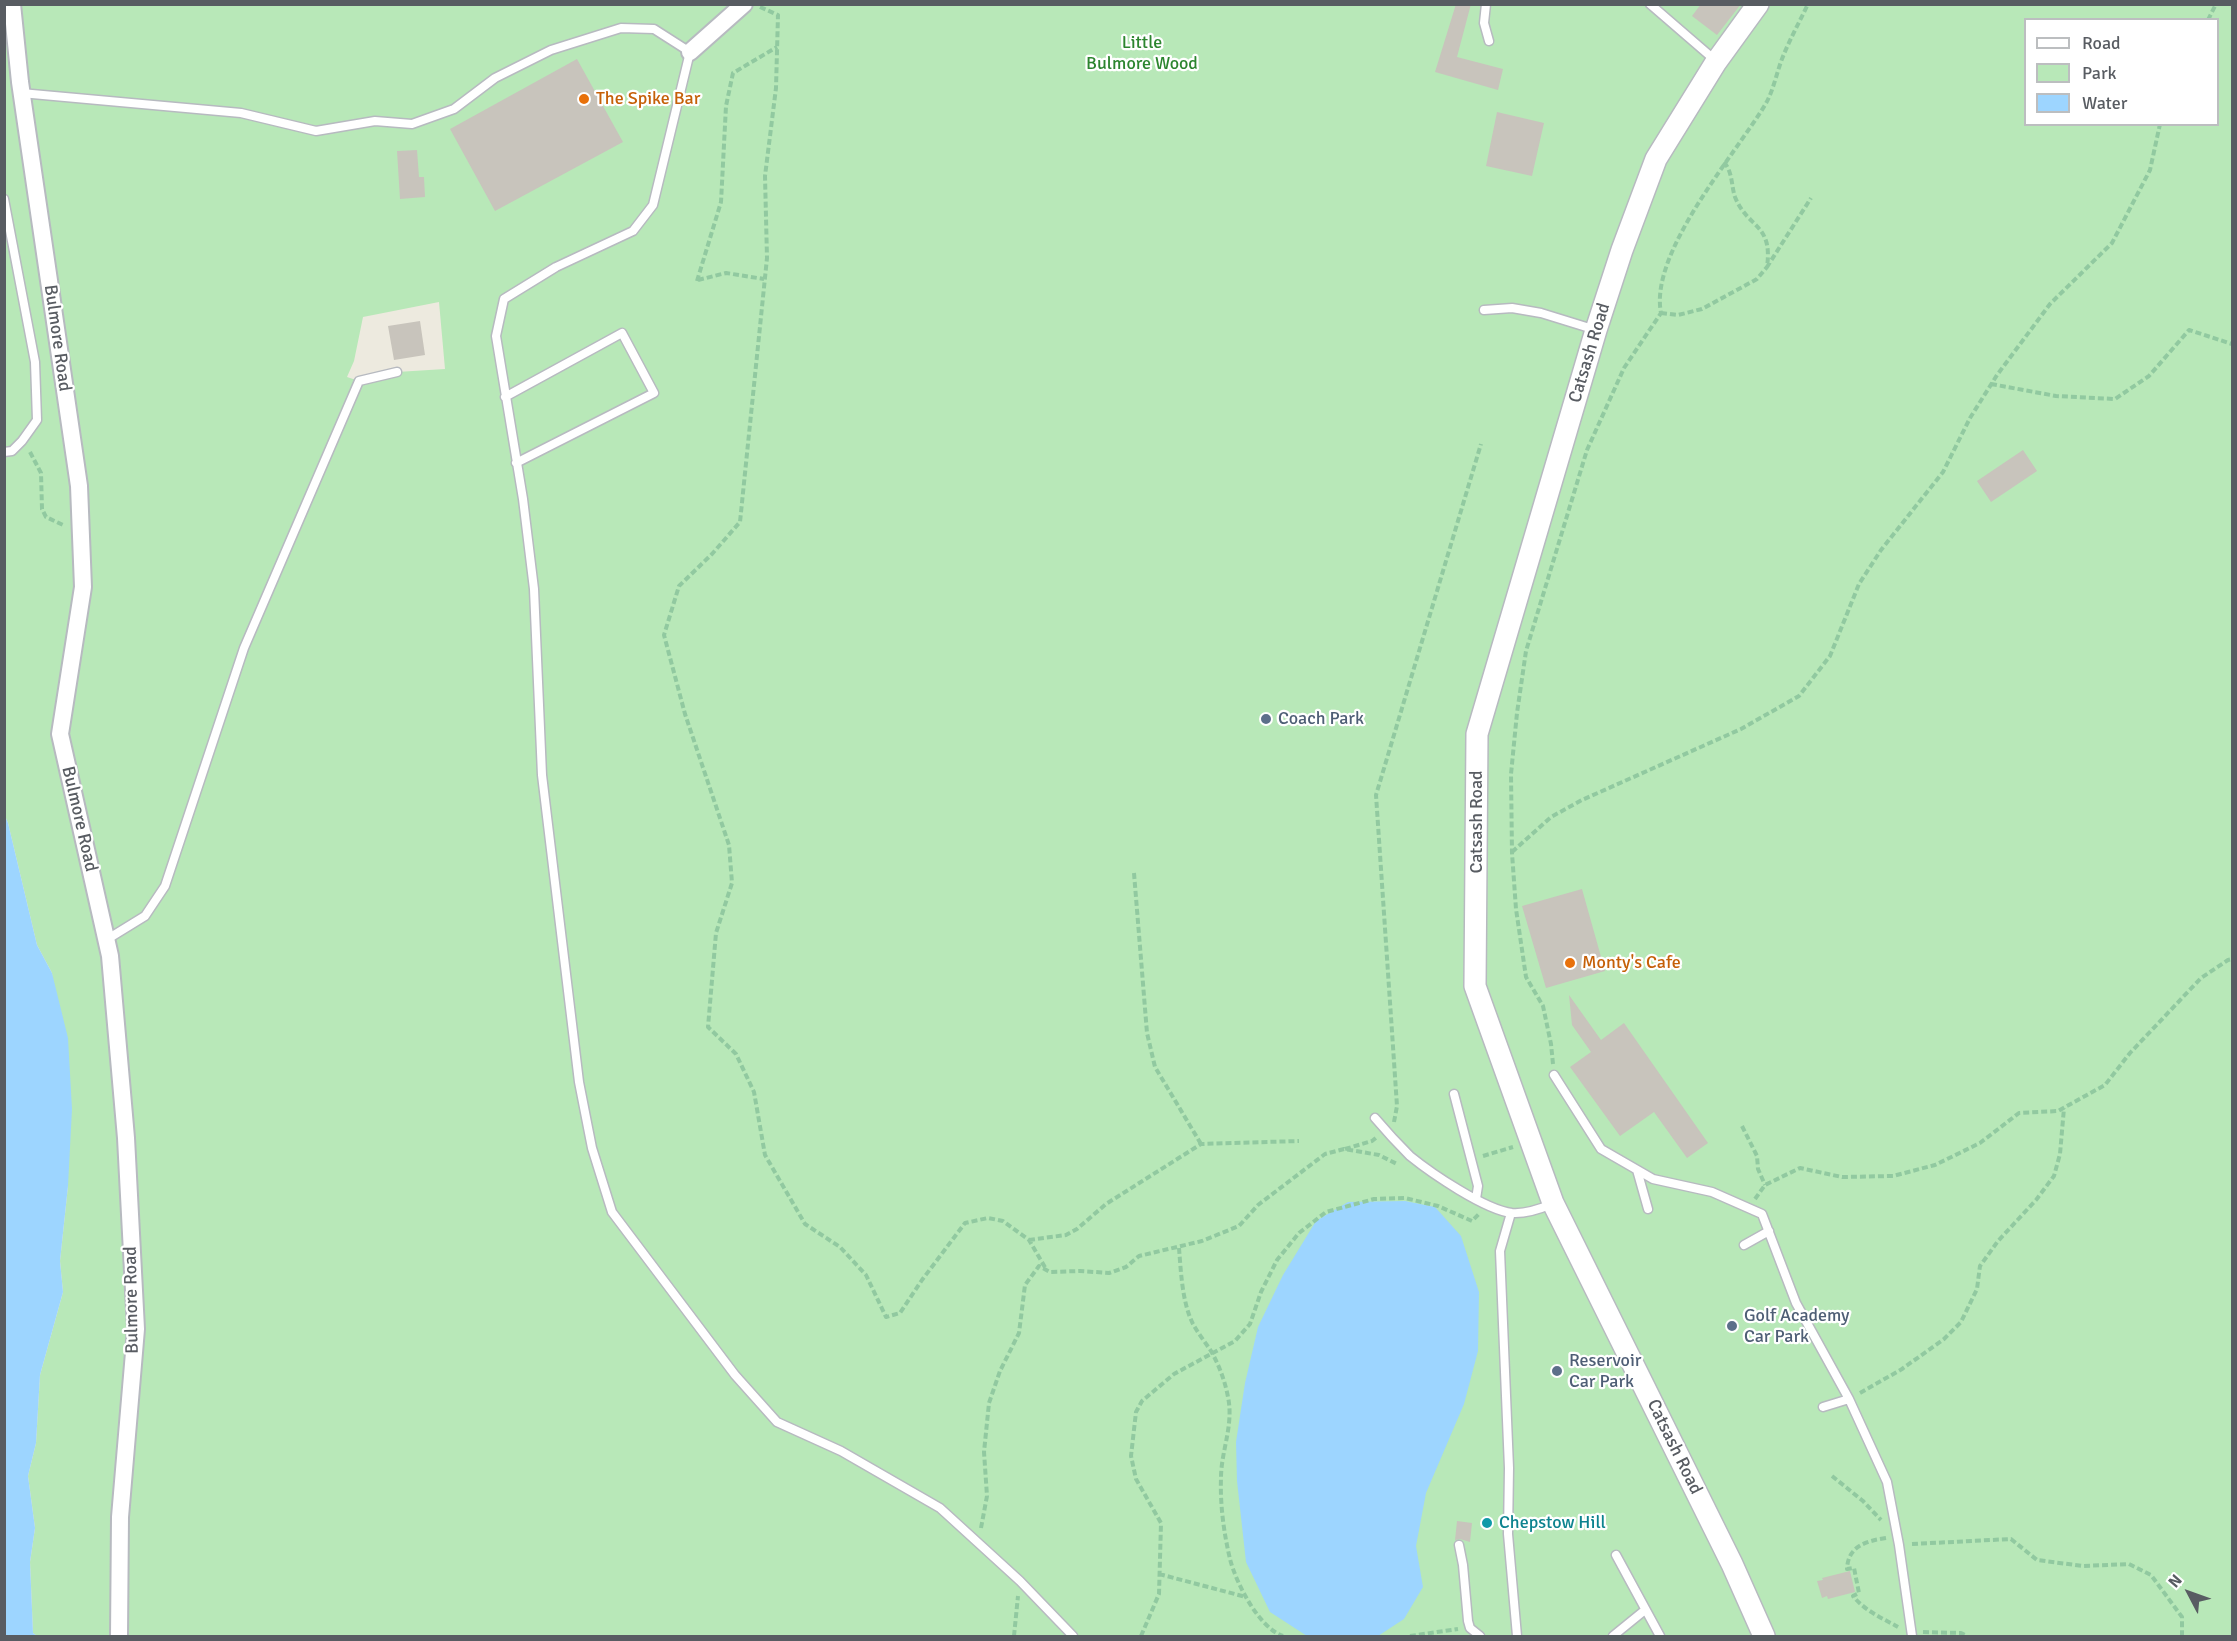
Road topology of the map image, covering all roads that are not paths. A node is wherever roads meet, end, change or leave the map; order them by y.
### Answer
1 (12, 4) edge
2 (744, 4) edge
3 (1486, 4) edge
4 (1650, 4) edge
5 (1758, 4) edge
6 (1489, 41) dead end
7 (690, 52) junction
8 (1716, 62) junction
9 (21, 93) junction
10 (4, 199) edge
11 (1484, 310) dead end
12 (1596, 330) junction
13 (397, 372) dead end
14 (505, 397) junction
15 (4, 452) edge
16 (516, 463) junction
17 (106, 940) junction
18 (1554, 1075) road end
19 (1454, 1094) dead end
20 (1375, 1119) dead end
21 (1637, 1170) junction
22 (1476, 1199) junction
23 (1553, 1203) junction
24 (1648, 1209) dead end
25 (1511, 1213) junction
26 (1769, 1231) junction
27 (1744, 1245) dead end
28 (1849, 1399) junction
29 (1823, 1407) dead end
30 (1459, 1545) dead end
31 (1616, 1555) dead end
32 (1645, 1610) junction
33 (1912, 1634) edge
34 (119, 1636) edge
35 (1073, 1636) edge
36 (1480, 1636) edge
37 (1517, 1636) edge
38 (1613, 1636) edge
39 (1660, 1636) edge
40 (1764, 1636) edge

1 - 9 street, Bulmore Road
2 - 7 street
3 - 6 lane
4 - 8 lane
5 - 8 street, Catsash Road
7 - 9 lane
7 - 14 lane
8 - 12 street, Catsash Road
9 - 17 street, Bulmore Road
10 - 15 lane
11 - 12 lane
12 - 23 street, Catsash Road
13 - 17 lane
14 - 16 lane
14 - 16 lane
16 - 35 lane
17 - 34 street, Bulmore Road
18 - 21 lane
19 - 22 lane
20 - 22 lane
21 - 24 lane
21 - 26 lane
22 - 25 lane
23 - 25 lane
23 - 40 street, Catsash Road
25 - 37 lane
26 - 27 lane
26 - 28 lane
28 - 29 lane
28 - 33 lane
30 - 36 lane
31 - 32 lane
32 - 38 lane
32 - 39 lane

